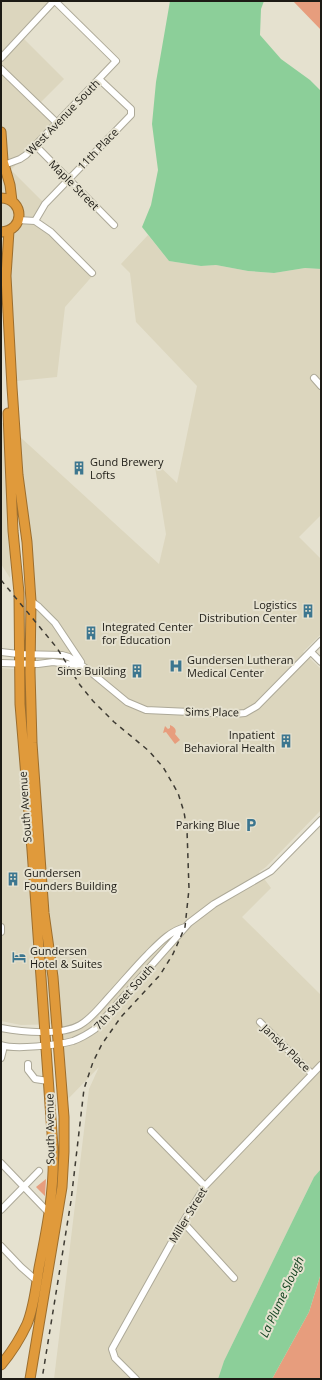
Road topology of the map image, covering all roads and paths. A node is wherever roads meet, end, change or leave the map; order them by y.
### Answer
1 (54, 1) edge
2 (1, 58) edge
3 (1, 69) edge
4 (99, 79) junction
5 (57, 123) junction
6 (1, 132) edge
7 (35, 145) junction
8 (4, 164) junction
9 (68, 179) junction
10 (1, 198) edge
11 (12, 201) junction
12 (18, 220) junction
13 (35, 221) junction
14 (114, 225) dead end
15 (5, 231) edge
16 (92, 273) dead end
17 (1, 291) edge
18 (314, 378) dead end
19 (321, 386) edge
20 (31, 601) junction
21 (321, 641) edge
22 (1, 652) edge
23 (311, 652) junction
24 (30, 658) junction
25 (19, 659) junction
26 (1, 662) edge
27 (321, 662) edge
28 (85, 667) junction
29 (321, 820) edge
30 (1, 927) edge
31 (185, 927) junction
32 (1, 932) edge
33 (260, 1022) dead end
34 (1, 1028) edge
35 (45, 1031) junction
36 (57, 1031) junction
37 (58, 1044) junction
38 (3, 1045) edge
39 (46, 1045) junction
40 (1, 1058) edge
41 (28, 1064) dead end
42 (321, 1065) edge
43 (312, 1074) junction
44 (48, 1082) junction
45 (151, 1131) dead end
46 (1, 1163) edge
47 (39, 1171) dead end
48 (205, 1186) junction
49 (24, 1187) junction
50 (1, 1210) edge
51 (49, 1212) junction
52 (183, 1222) junction
53 (1, 1246) edge
54 (234, 1278) dead end
55 (37, 1281) junction
56 (1, 1365) edge
57 (30, 1379) edge
58 (136, 1379) edge

1 - 2 street
1 - 4 street, West Avenue South
3 - 5 street
4 - 5 street, West Avenue South
4 - 9 street, 11th Place
5 - 7 street, West Avenue South
6 - 8 highway
7 - 8 street, West Avenue South
7 - 9 street, Maple Street
8 - 11 highway
9 - 13 street, 11th Place
9 - 14 street, Maple Street
10 - 11 highway
11 - 12 highway
12 - 13 street
12 - 15 highway, South Avenue
13 - 16 street
15 - 20 highway, South Avenue
17 - 25 highway, South Avenue
18 - 19 street
20 - 24 highway, South Avenue
20 - 28 street, Sims Place
21 - 23 street, Sims Place
22 - 25 street
23 - 27 street
23 - 28 street, Sims Place
24 - 25 street
24 - 25 street
24 - 28 street
24 - 28 street, Sims Place
24 - 36 highway, South Avenue
25 - 26 street
25 - 35 highway, South Avenue
29 - 31 street, 7th Street South
30 - 32 street
31 - 36 street, 7th Street South
31 - 37 street, 7th Street South
33 - 43 street, Jansky Place
34 - 35 street, 7th Street South
35 - 36 street, 7th Street South
35 - 39 highway, South Avenue
36 - 37 highway, South Avenue
37 - 39 street, 7th Street South
37 - 57 highway, South Avenue
38 - 39 street, 7th Street South
38 - 40 street
39 - 44 highway, South Avenue
41 - 44 street
42 - 43 street, Miller Street
43 - 48 street, Miller Street
44 - 51 highway, South Avenue
45 - 48 street
46 - 49 street
47 - 49 street
48 - 52 street, Miller Street
49 - 50 street
49 - 51 street
51 - 55 highway, South Avenue
52 - 54 street
52 - 58 street, Miller Street
53 - 55 street
55 - 56 highway, South Avenue

